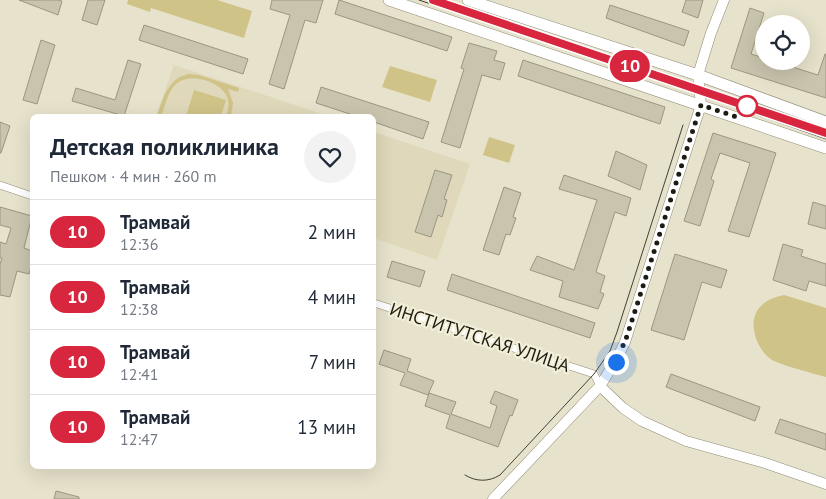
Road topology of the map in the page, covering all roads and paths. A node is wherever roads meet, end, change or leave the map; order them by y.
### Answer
1 (389, 0) edge
2 (468, 0) edge
3 (724, 0) edge
4 (698, 75) junction
5 (701, 105) junction
6 (826, 122) edge
7 (826, 148) edge
8 (0, 185) edge
9 (30, 195) edge
10 (376, 304) edge
11 (600, 386) junction
12 (826, 484) edge
13 (493, 499) edge

1 - 5 main road
2 - 4 main road
3 - 4 street
4 - 5 street
4 - 6 main road
5 - 7 main road
5 - 11 street
8 - 9 street
10 - 11 street, ИНСТИТУТСКАЯ УЛИЦА
11 - 12 street, ИНСТИТУТСКАЯ УЛИЦА
11 - 13 street

